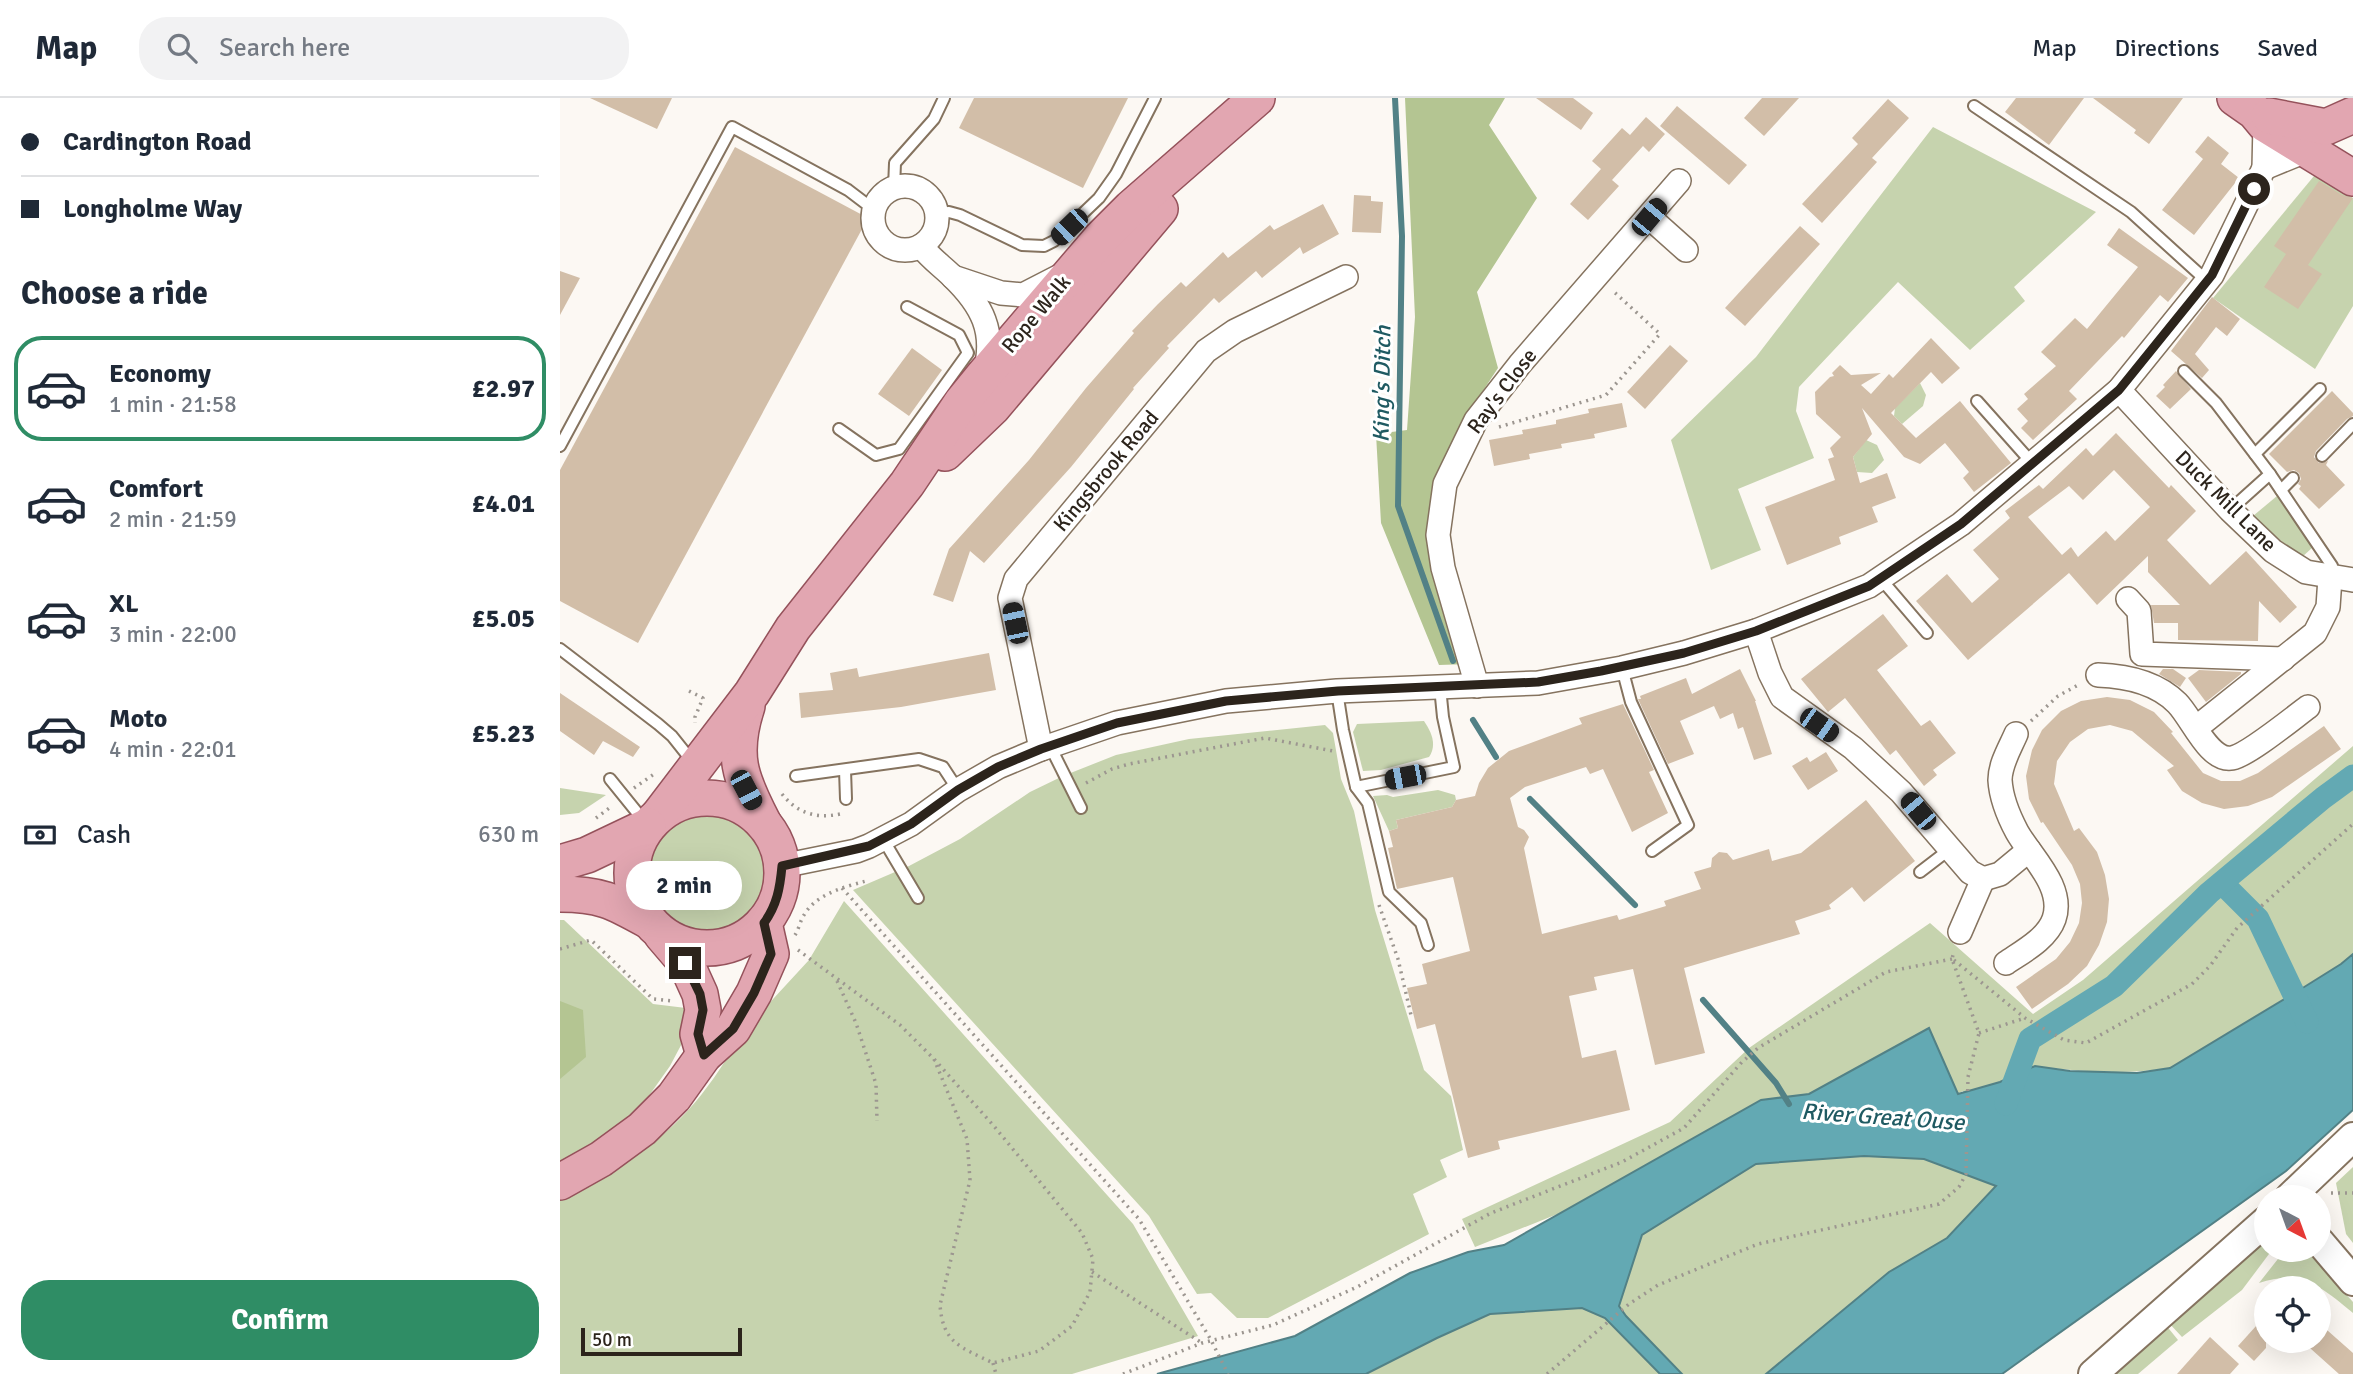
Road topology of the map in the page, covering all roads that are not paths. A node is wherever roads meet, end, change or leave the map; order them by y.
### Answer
1 (944, 98) edge
2 (1155, 98) edge
3 (1253, 102) edge
4 (1974, 106) dead end
5 (2252, 111) edge
6 (2353, 115) edge
7 (2308, 150) junction
8 (2264, 168) junction
9 (2353, 178) edge
10 (1679, 181) dead end
11 (894, 188) junction
12 (873, 209) junction
13 (937, 214) junction
14 (1649, 217) junction
15 (921, 246) junction
16 (1686, 250) dead end
17 (1076, 266) junction
18 (953, 277) junction
19 (1346, 277) dead end
20 (2207, 281) junction
21 (907, 307) dead end
22 (2184, 371) dead end
23 (984, 375) junction
24 (2320, 389) dead end
25 (2119, 390) junction
26 (1977, 401) dead end
27 (2353, 424) edge
28 (839, 429) dead end
29 (560, 446) edge
30 (2255, 454) junction
31 (2322, 456) dead end
32 (2033, 464) junction
33 (2270, 474) junction
34 (2293, 478) dead end
35 (907, 484) junction
36 (2281, 490) junction
37 (2230, 510) junction
38 (2330, 578) junction
39 (1881, 579) junction
40 (2353, 580) edge
41 (2128, 599) dead end
42 (1756, 631) junction
43 (1927, 633) dead end
44 (560, 649) edge
45 (2283, 659) junction
46 (1622, 668) junction
47 (2098, 675) road end
48 (1477, 686) junction
49 (1440, 687) junction
50 (1338, 691) junction
51 (752, 693) junction
52 (2308, 707) dead end
53 (2196, 728) junction
54 (2016, 734) road end
55 (1045, 747) junction
56 (690, 759) junction
57 (845, 770) junction
58 (796, 776) dead end
59 (610, 779) dead end
60 (1356, 787) junction
61 (958, 790) junction
62 (846, 799) dead end
63 (1082, 808) dead end
64 (654, 820) junction
65 (764, 824) junction
66 (884, 839) junction
67 (1950, 849) junction
68 (2029, 850) junction
69 (1652, 851) dead end
70 (560, 863) edge
71 (782, 866) junction
72 (1920, 872) dead end
73 (1983, 879) junction
74 (560, 894) edge
75 (918, 898) dead end
76 (764, 923) junction
77 (655, 927) junction
78 (1960, 932) dead end
79 (1429, 945) dead end
80 (2006, 963) dead end
81 (704, 1055) junction
82 (2353, 1137) edge
83 (560, 1182) edge
84 (2303, 1185) edge
85 (2254, 1232) edge
86 (2331, 1255) edge
87 (2353, 1281) edge
88 (2093, 1374) edge

1 - 11 lane
2 - 13 lane
3 - 17 main road, Rope Walk
3 - 35 main road, Rope Walk
4 - 20 lane
5 - 6 main road
5 - 7 main road
5 - 8 street
7 - 8 street
7 - 9 main road
8 - 20 street
10 - 14 street, Ray's Close
11 - 12 street
11 - 13 street
12 - 15 street
12 - 29 lane
13 - 15 street
14 - 16 street
14 - 48 street, Ray's Close
15 - 18 street
17 - 18 street
17 - 23 main road, Rope Walk
18 - 23 street
19 - 55 street, Kingsbrook Road
20 - 25 street
21 - 28 lane
22 - 30 lane
23 - 35 main road, Rope Walk
24 - 30 lane
25 - 32 street
25 - 37 street, Duck Mill Lane
26 - 32 lane
27 - 31 lane
30 - 33 lane
32 - 39 street
33 - 36 lane
33 - 37 lane
34 - 36 lane
35 - 51 main road, Rope Walk
36 - 38 lane
37 - 38 street, Duck Mill Lane
38 - 40 street, Duck Mill Lane
38 - 45 street
39 - 42 street
39 - 43 lane
41 - 45 street
42 - 46 street
42 - 67 street
44 - 56 lane
45 - 53 street
46 - 48 street
46 - 69 lane
47 - 53 street
48 - 49 street
49 - 50 street
49 - 60 lane
50 - 55 street
50 - 60 lane
51 - 56 main road, Rope Walk
51 - 65 main road, Rope Walk
52 - 53 street
54 - 68 street
55 - 61 street
55 - 63 lane
56 - 64 main road, Rope Walk
57 - 58 lane
57 - 61 lane
57 - 62 lane
59 - 64 lane
60 - 79 lane
61 - 66 street
64 - 65 main road
64 - 70 main road
64 - 77 main road
65 - 71 main road
66 - 71 street
66 - 75 lane
67 - 72 lane
67 - 73 street
68 - 73 street
68 - 80 street
71 - 76 main road
73 - 78 street
74 - 77 main road
76 - 77 main road
76 - 81 main road
77 - 81 main road
81 - 83 main road
82 - 84 street
85 - 88 street
86 - 87 street

